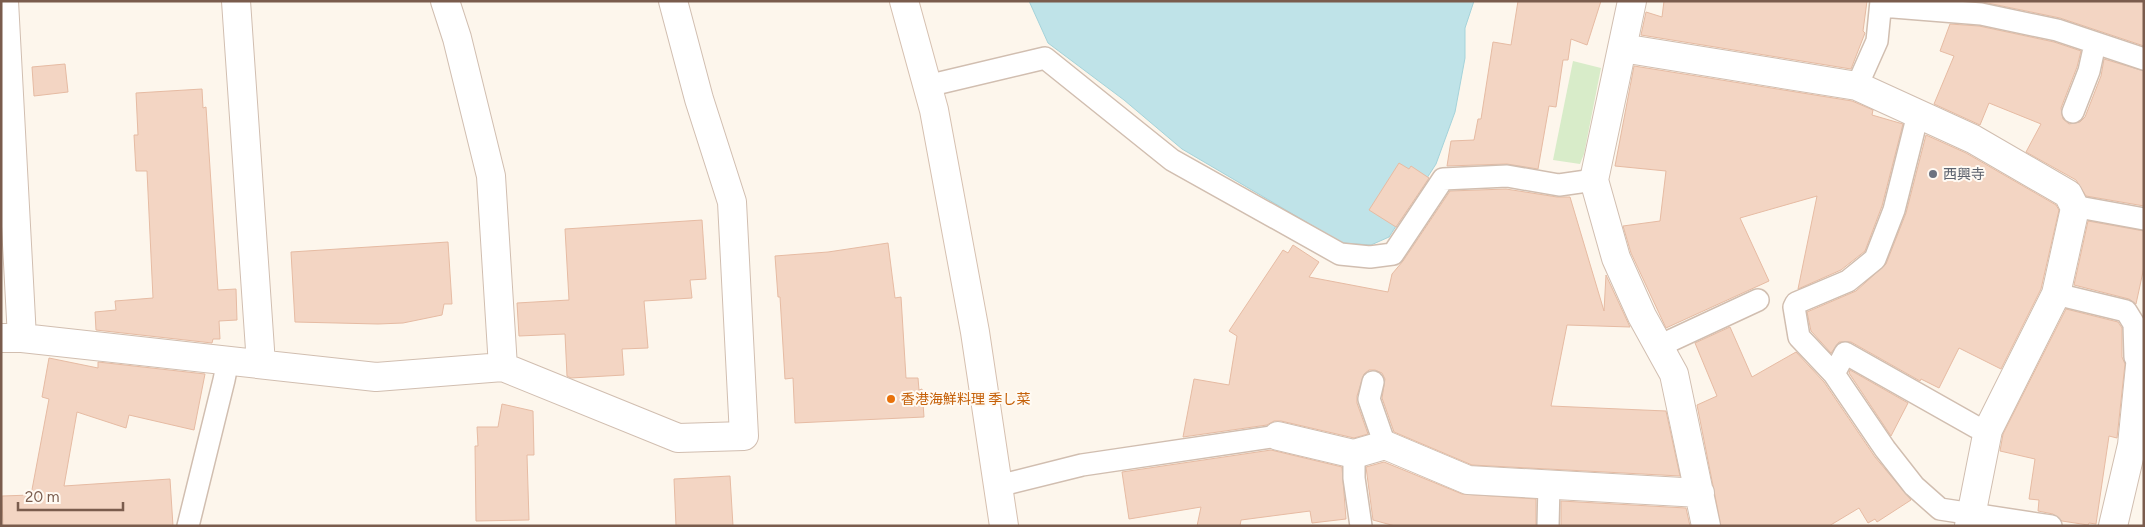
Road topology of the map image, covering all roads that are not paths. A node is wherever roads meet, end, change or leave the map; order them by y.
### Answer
1 (4, 1) edge
2 (236, 1) edge
3 (445, 1) edge
4 (673, 1) edge
5 (904, 1) edge
6 (1632, 1) edge
7 (1881, 3) edge
8 (2096, 44) junction
9 (1622, 48) junction
10 (2144, 59) edge
11 (927, 86) junction
12 (1857, 86) junction
13 (2073, 112) dead end
14 (1918, 114) junction
15 (1594, 180) junction
16 (2075, 208) junction
17 (2144, 219) edge
18 (2056, 294) junction
19 (1758, 300) dead end
20 (12, 338) edge
21 (1660, 348) junction
22 (228, 360) junction
23 (261, 364) junction
24 (504, 367) junction
25 (2142, 367) edge
26 (1834, 374) junction
27 (1373, 382) dead end
28 (1988, 430) junction
29 (1278, 436) joint
30 (1385, 445) junction
31 (1354, 454) junction
32 (1549, 485) junction
33 (998, 486) junction
34 (1700, 493) junction
35 (1970, 520) edge
36 (188, 526) edge
37 (1004, 526) edge
38 (1361, 526) edge
39 (1548, 526) edge
40 (1706, 526) edge
41 (2051, 526) edge
42 (2113, 526) edge

1 - 20 street
2 - 23 street
3 - 24 street
4 - 24 street
5 - 11 street
6 - 9 street
7 - 8 lane
7 - 12 lane
8 - 10 lane
8 - 13 lane
9 - 12 street
9 - 15 street
11 - 15 lane
11 - 33 street
12 - 14 street
14 - 16 street
14 - 26 lane
15 - 21 street
16 - 17 lane
16 - 18 street
18 - 25 lane
18 - 28 street
19 - 21 lane
20 - 22 street
21 - 34 street
22 - 23 street
22 - 36 lane
23 - 24 street
25 - 42 street
26 - 28 lane
26 - 35 lane
27 - 30 lane
28 - 35 street
29 - 31 street
29 - 33 lane
30 - 31 street
30 - 32 street
31 - 38 lane
32 - 34 street
32 - 39 lane
33 - 37 street
34 - 40 street
35 - 41 lane

